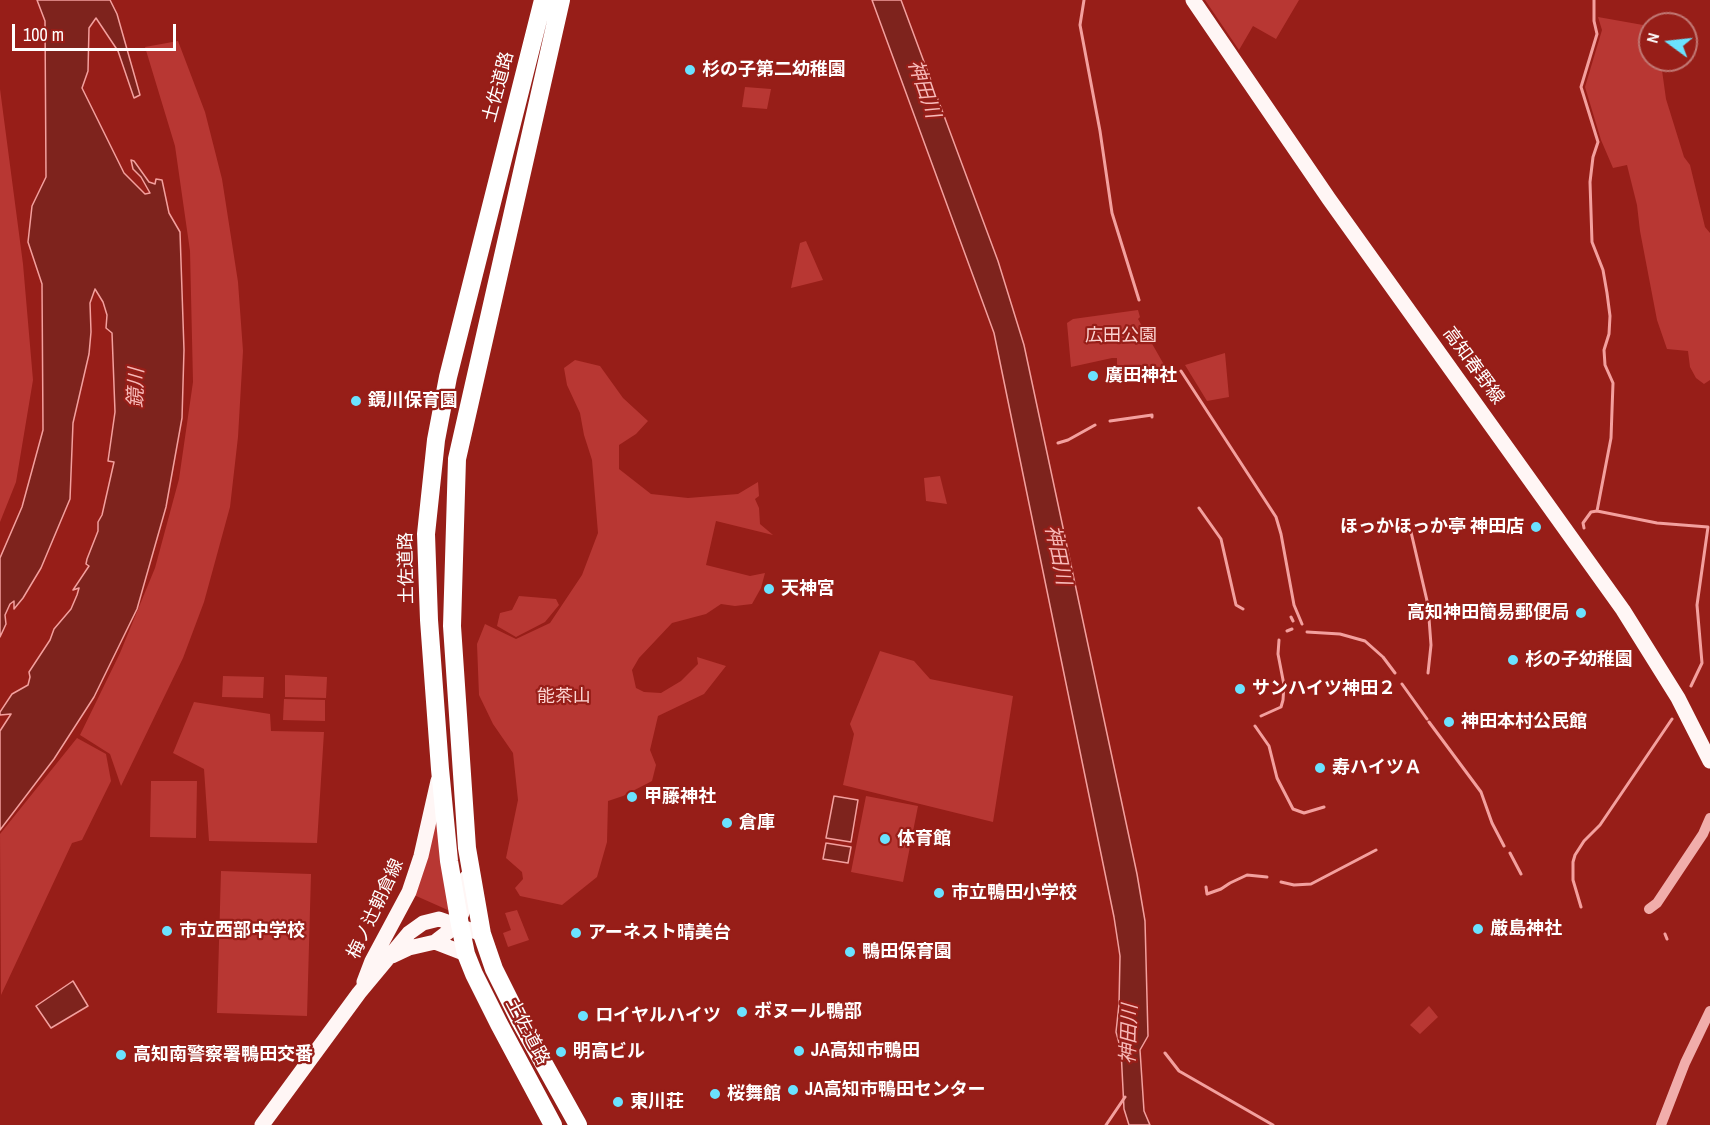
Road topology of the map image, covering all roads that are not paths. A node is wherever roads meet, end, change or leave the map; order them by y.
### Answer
1 (543, 0) edge
2 (561, 0) edge
3 (1193, 0) edge
4 (1710, 761) edge
5 (440, 769) junction
6 (1710, 818) edge
7 (467, 848) junction
8 (1649, 909) dead end
9 (459, 923) junction
10 (482, 934) junction
11 (435, 942) junction
12 (466, 954) junction
13 (392, 956) junction
14 (359, 993) junction
15 (1710, 1011) edge
16 (262, 1125) edge
17 (553, 1125) edge
18 (578, 1125) edge
19 (1661, 1125) edge

1 - 5 highway, 土佐道路
2 - 7 highway, 土佐道路
3 - 4 main road, 高知春野線
5 - 9 highway, 土佐道路
5 - 14 main road, 梅ノ辻朝倉線
6 - 8 street
7 - 9 main road
7 - 10 highway, 土佐道路
9 - 10 main road
9 - 11 main road, 梅ノ辻朝倉線
9 - 12 highway, 土佐道路
9 - 13 main road
10 - 18 highway, 土佐道路
11 - 12 main road
11 - 13 main road, 梅ノ辻朝倉線
12 - 17 highway, 土佐道路
13 - 14 main road, 梅ノ辻朝倉線
14 - 16 main road, 梅ノ辻朝倉線
15 - 19 street

